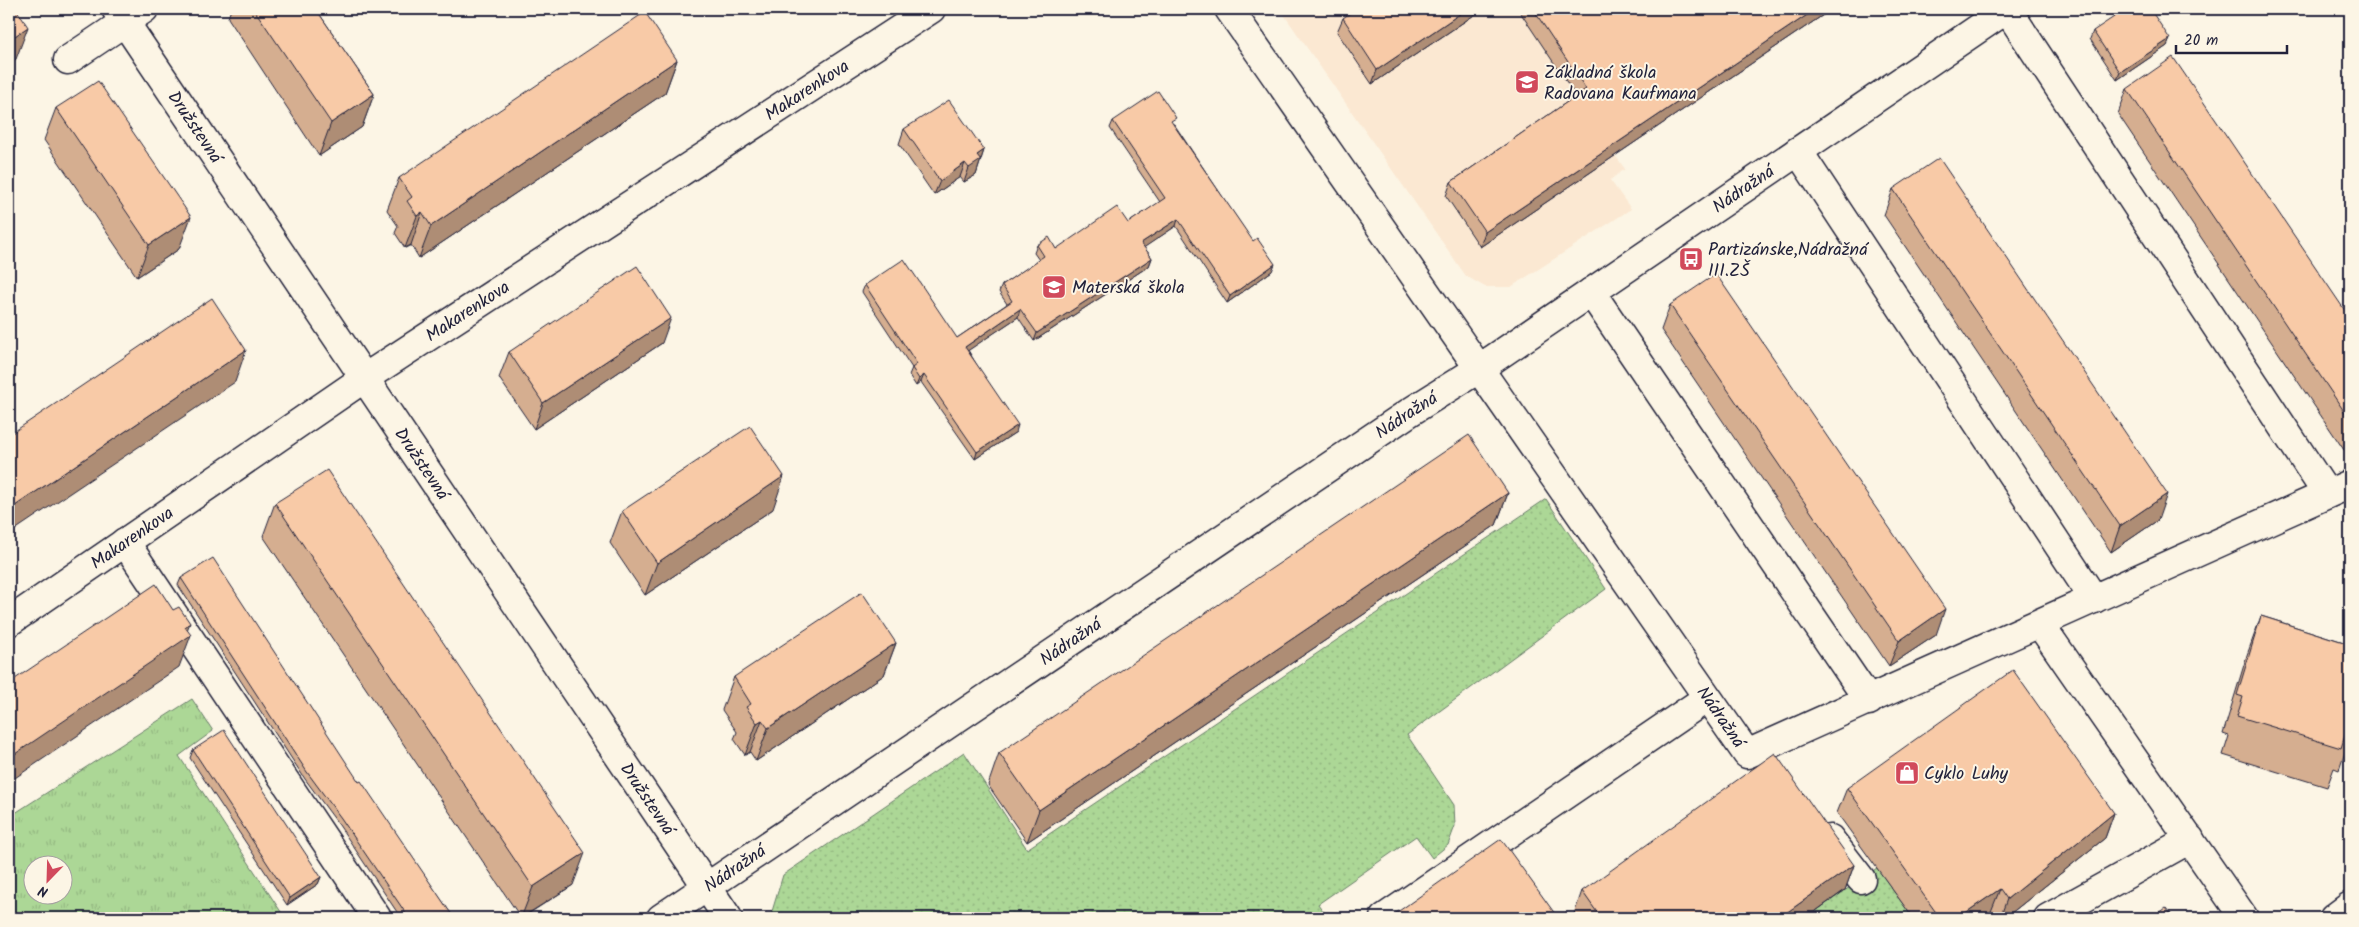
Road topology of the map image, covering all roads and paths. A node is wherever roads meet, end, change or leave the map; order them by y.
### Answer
1 (931, 9) edge
2 (1229, 9) edge
3 (2007, 9) edge
4 (128, 13) edge
5 (68, 60) dead end
6 (1798, 151) junction
7 (1590, 292) junction
8 (1480, 368) junction
9 (363, 378) junction
10 (2339, 489) edge
11 (125, 542) junction
12 (2094, 599) junction
13 (9, 622) edge
14 (2040, 624) junction
15 (1707, 698) junction
16 (1869, 701) junction
17 (1815, 819) edge
18 (2190, 839) junction
19 (1494, 842) junction
20 (1509, 865) edge
21 (1861, 879) dead end
22 (709, 888) junction
23 (2350, 906) edge
24 (376, 918) edge
25 (661, 918) edge
26 (728, 918) edge
27 (1384, 918) edge
28 (2048, 918) edge
29 (2244, 918) edge
30 (2334, 918) edge

1 - 9 street, Makarenkova
2 - 8 street
3 - 6 street, Nádražná
3 - 10 street
4 - 5 street
4 - 9 street, Družstevná
6 - 7 street, Nádražná
6 - 12 street
7 - 8 street, Nádražná
7 - 16 street
8 - 15 street, Nádražná
8 - 22 street, Nádražná
9 - 11 street, Makarenkova
9 - 22 street, Družstevná
10 - 12 street, Nádražná
11 - 13 street, Makarenkova
11 - 24 street
12 - 14 street, Nádražná
14 - 16 street, Nádražná
14 - 18 street
15 - 16 street, Nádražná
15 - 19 street
17 - 21 street
18 - 28 street
18 - 29 street
19 - 20 street
19 - 27 street
22 - 25 street, Nádražná
22 - 26 street, Družstevná
23 - 30 street

